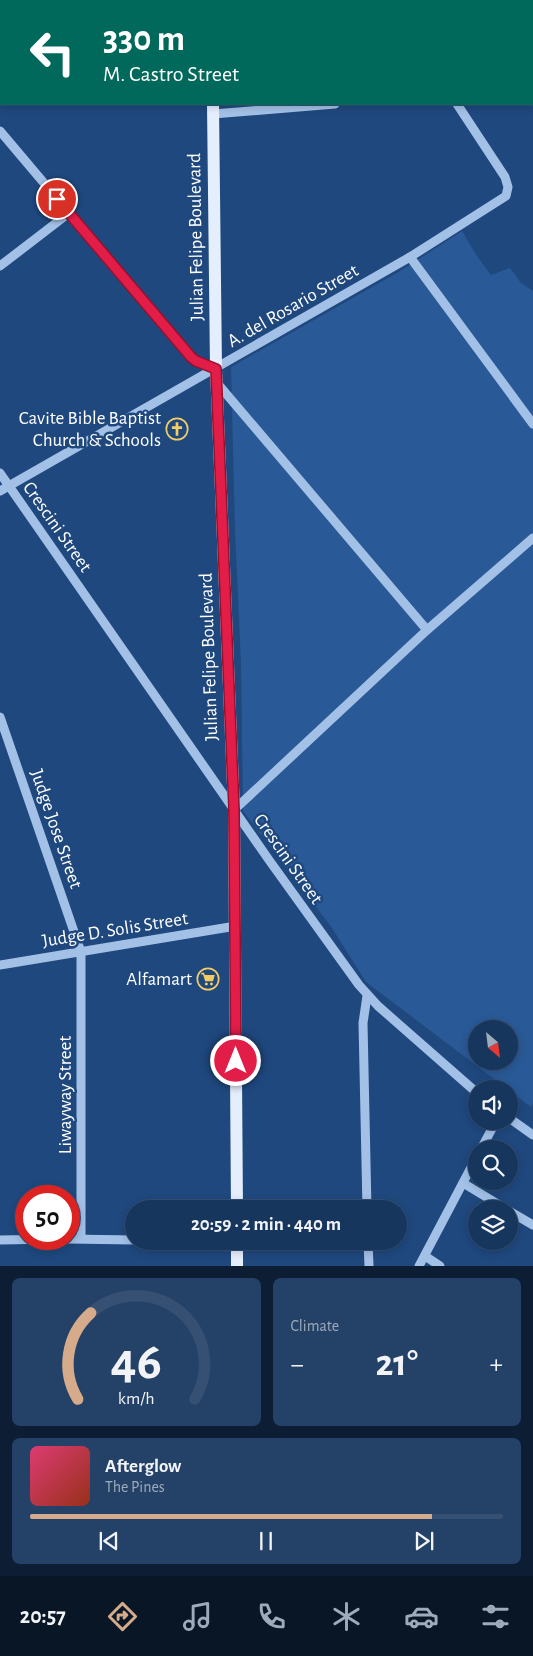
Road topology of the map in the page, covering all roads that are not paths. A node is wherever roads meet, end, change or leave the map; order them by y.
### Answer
1 (311, 105) edge
2 (458, 105) edge
3 (213, 109) edge
4 (0, 131) edge
5 (69, 212) junction
6 (410, 257) junction
7 (0, 266) edge
8 (216, 369) junction
9 (216, 383) junction
10 (533, 424) edge
11 (0, 473) edge
12 (10, 486) junction
13 (0, 492) edge
14 (533, 538) edge
15 (427, 630) junction
16 (0, 717) edge
17 (234, 810) junction
18 (236, 926) junction
19 (82, 952) junction
20 (0, 965) edge
21 (367, 996) junction
22 (468, 1085) edge
23 (518, 1124) edge
24 (533, 1135) edge
25 (468, 1173) edge
26 (463, 1183) junction
27 (237, 1200) edge
28 (367, 1200) edge
29 (491, 1200) edge
30 (518, 1216) edge
31 (533, 1225) edge
32 (81, 1238) joint
33 (0, 1240) edge
34 (15, 1240) edge
35 (125, 1240) edge
36 (237, 1250) edge
37 (368, 1250) edge
38 (425, 1256) junction
39 (237, 1266) edge
40 (369, 1266) edge
41 (419, 1266) edge
42 (440, 1266) edge

1 - 3 street
2 - 6 street, A. del Rosario Street
3 - 8 main road, Julian Felipe Boulevard
4 - 5 street
5 - 7 street
5 - 8 street
6 - 8 street, A. del Rosario Street
6 - 10 street
8 - 9 main road, Julian Felipe Boulevard
8 - 12 street, A. del Rosario Street
9 - 15 street
9 - 17 main road, Julian Felipe Boulevard
11 - 12 street, Crescini Street
12 - 13 street, A. del Rosario Street
12 - 17 street, Crescini Street
14 - 15 street
15 - 17 street
16 - 19 street, Judge Jose Street
17 - 18 main road, Julian Felipe Boulevard
17 - 21 street, Crescini Street
18 - 19 street, Judge D. Solis Street
18 - 27 main road, Julian Felipe Boulevard
19 - 20 street, Judge D. Solis Street
19 - 32 street, Liwayway Street
21 - 22 street, Crescini Street
21 - 28 street
23 - 24 street
25 - 26 street
26 - 29 street
26 - 38 street
30 - 31 street
32 - 35 street
33 - 34 street
36 - 39 main road
37 - 40 street
38 - 41 street
38 - 42 street

